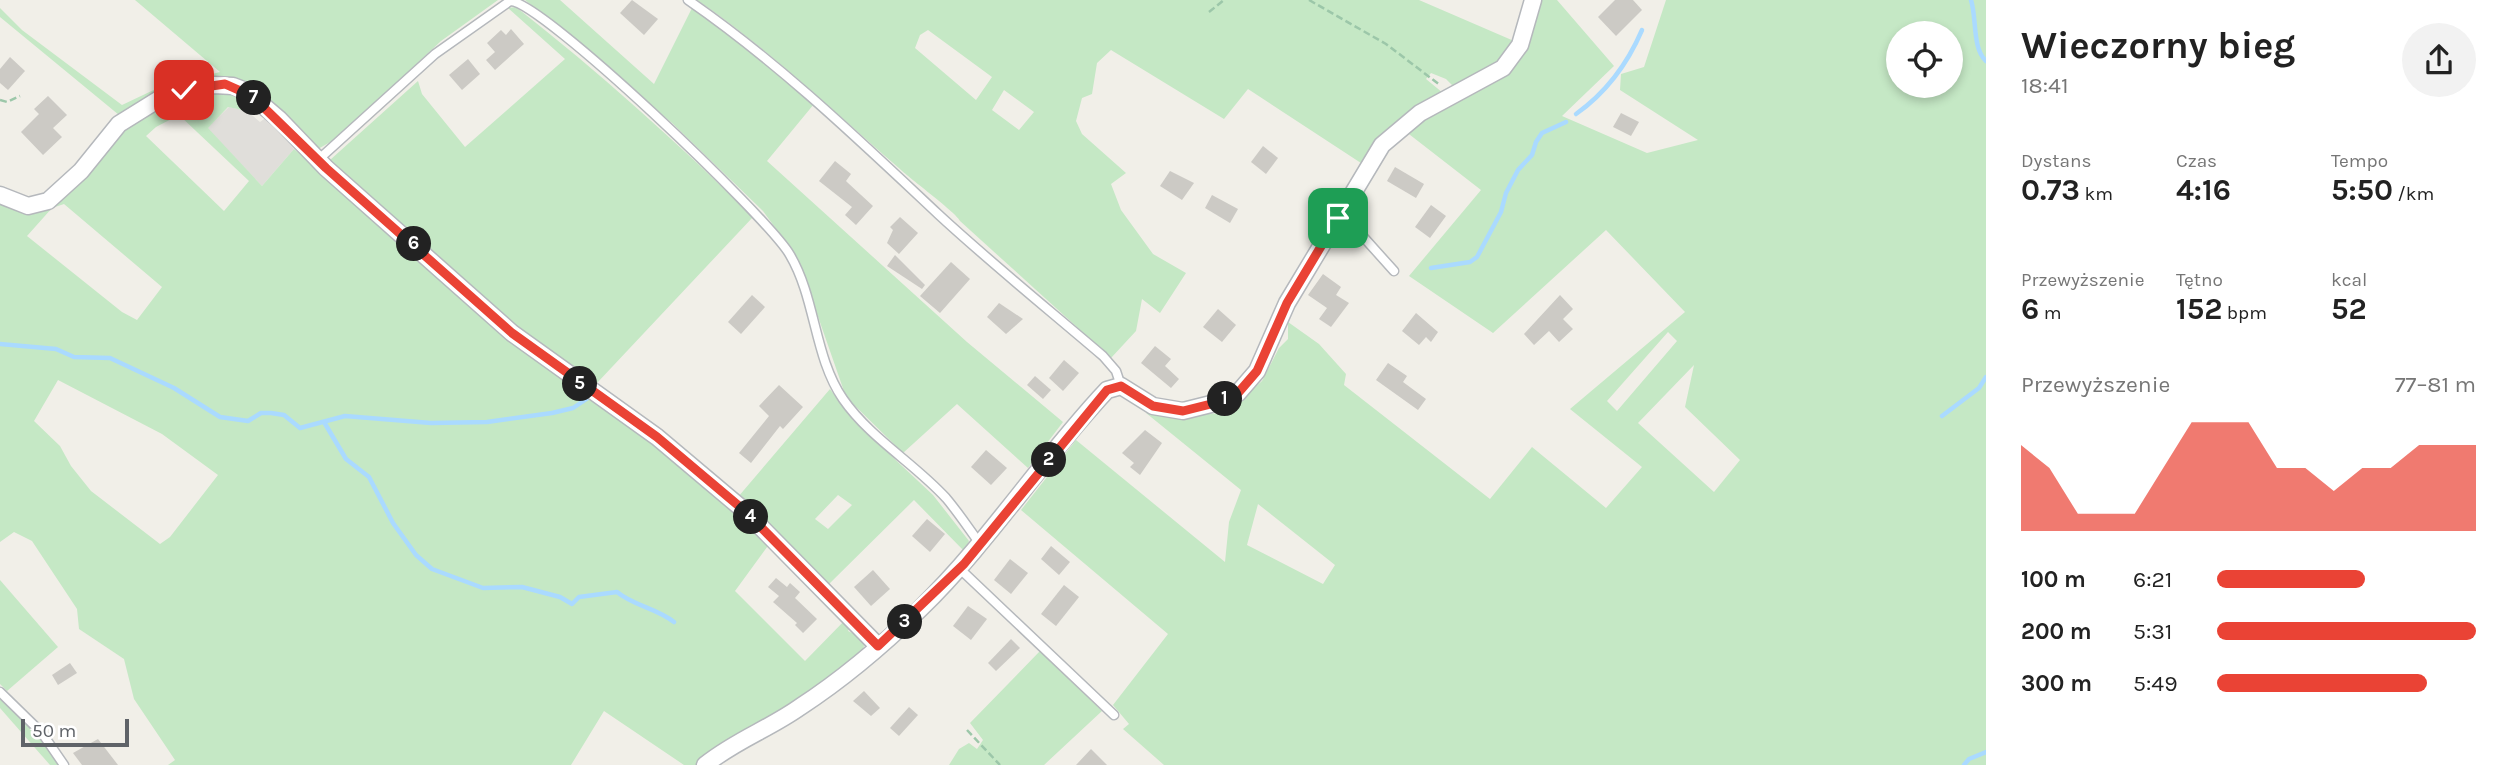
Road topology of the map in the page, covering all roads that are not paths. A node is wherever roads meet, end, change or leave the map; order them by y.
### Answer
1 (509, 0) edge
2 (688, 0) edge
3 (1533, 0) edge
4 (318, 160) junction
5 (0, 195) edge
6 (1338, 218) junction
7 (1394, 271) dead end
8 (1121, 386) junction
9 (981, 544) junction
10 (960, 569) junction
11 (878, 646) junction
12 (0, 692) edge
13 (1114, 715) dead end
14 (64, 765) edge
15 (705, 765) edge

1 - 4 lane
1 - 9 lane
2 - 8 lane
3 - 6 street
4 - 5 street
4 - 11 street
6 - 7 lane
6 - 8 street
8 - 9 street
9 - 10 street
10 - 11 street
10 - 13 lane
11 - 15 street
12 - 14 lane

